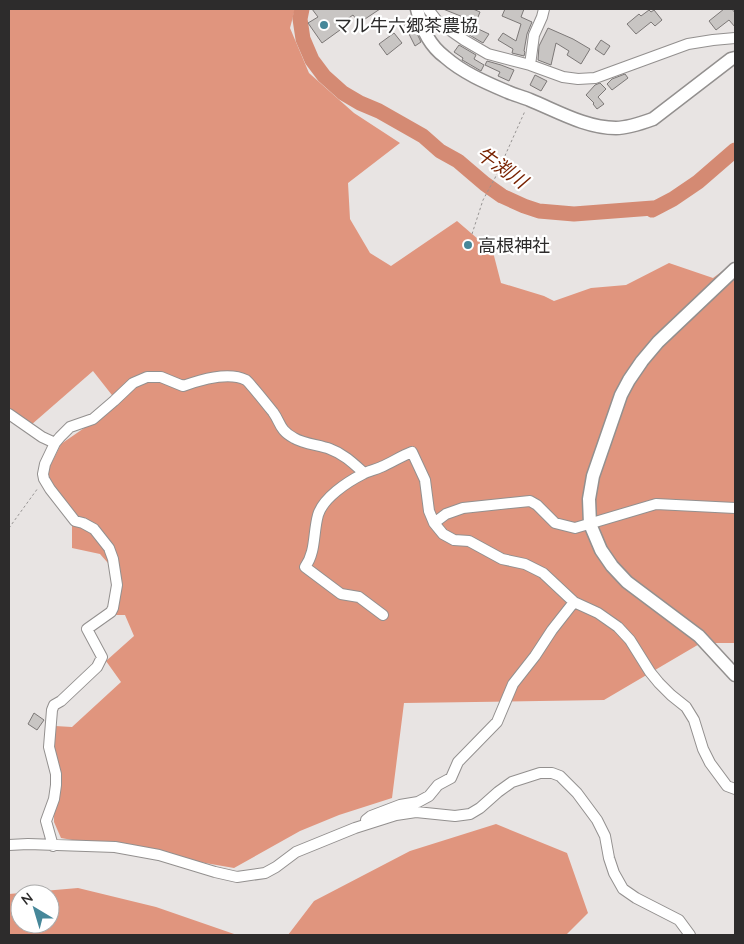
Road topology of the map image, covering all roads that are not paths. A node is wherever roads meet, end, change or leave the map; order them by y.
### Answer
1 (416, 9) edge
2 (428, 9) edge
3 (544, 9) edge
4 (735, 38) edge
5 (735, 58) edge
6 (530, 65) junction
7 (735, 269) edge
8 (9, 414) edge
9 (55, 443) junction
10 (364, 473) junction
11 (735, 508) edge
12 (434, 523) junction
13 (590, 524) junction
14 (574, 602) junction
15 (383, 615) dead end
16 (735, 675) edge
17 (735, 788) edge
18 (355, 828) junction
19 (9, 845) edge
20 (53, 846) junction
21 (690, 935) edge

1 - 5 street
2 - 6 street
3 - 6 street
4 - 6 street
7 - 13 street
8 - 9 street
9 - 10 street
9 - 20 street
10 - 12 street
10 - 15 street
11 - 13 street
12 - 13 street
12 - 14 street
13 - 16 street
14 - 17 street
14 - 18 street
18 - 20 street
18 - 21 street
19 - 20 street

